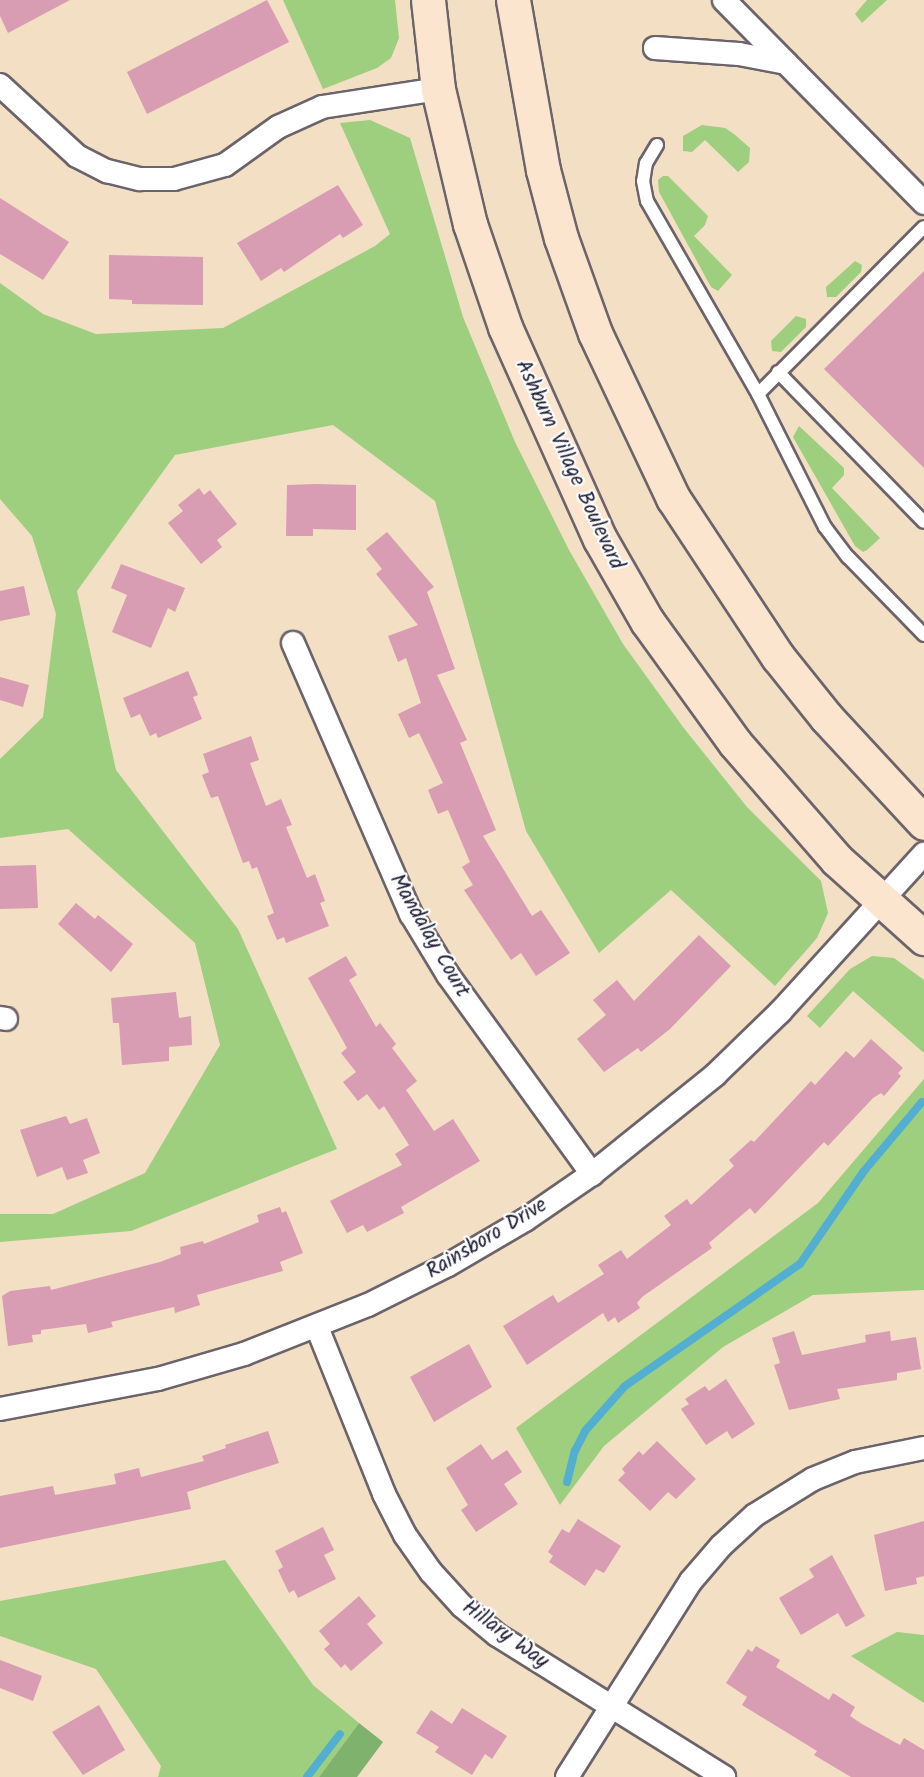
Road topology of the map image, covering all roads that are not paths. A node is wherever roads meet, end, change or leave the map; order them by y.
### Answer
1 (428, 0) edge
2 (513, 0) edge
3 (724, 0) edge
4 (655, 48) dead end
5 (786, 63) junction
6 (0, 85) edge
7 (438, 89) junction
8 (657, 145) dead end
9 (924, 203) edge
10 (924, 228) edge
11 (778, 372) junction
12 (758, 394) junction
13 (924, 522) edge
14 (924, 635) edge
15 (293, 643) dead end
16 (924, 823) edge
17 (924, 854) edge
18 (880, 903) junction
19 (924, 938) edge
20 (592, 1174) junction
21 (317, 1327) junction
22 (0, 1409) edge
23 (924, 1448) edge
24 (610, 1707) junction
25 (567, 1777) edge
26 (724, 1777) edge

1 - 7 main road, Ashburn Village Boulevard
2 - 16 main road
3 - 5 street
4 - 5 street
5 - 9 street
6 - 7 street
7 - 18 main road, Ashburn Village Boulevard
8 - 12 lane
10 - 11 lane
11 - 12 lane
11 - 13 lane
12 - 14 lane
15 - 20 street, Mandalay Court
17 - 18 street, Rainsboro Drive
18 - 19 main road, Ashburn Village Boulevard
18 - 20 street, Rainsboro Drive
20 - 21 street, Rainsboro Drive
21 - 22 street, Rainsboro Drive
21 - 24 street, Hillary Way
23 - 24 street
24 - 25 street
24 - 26 street, Hillary Way

